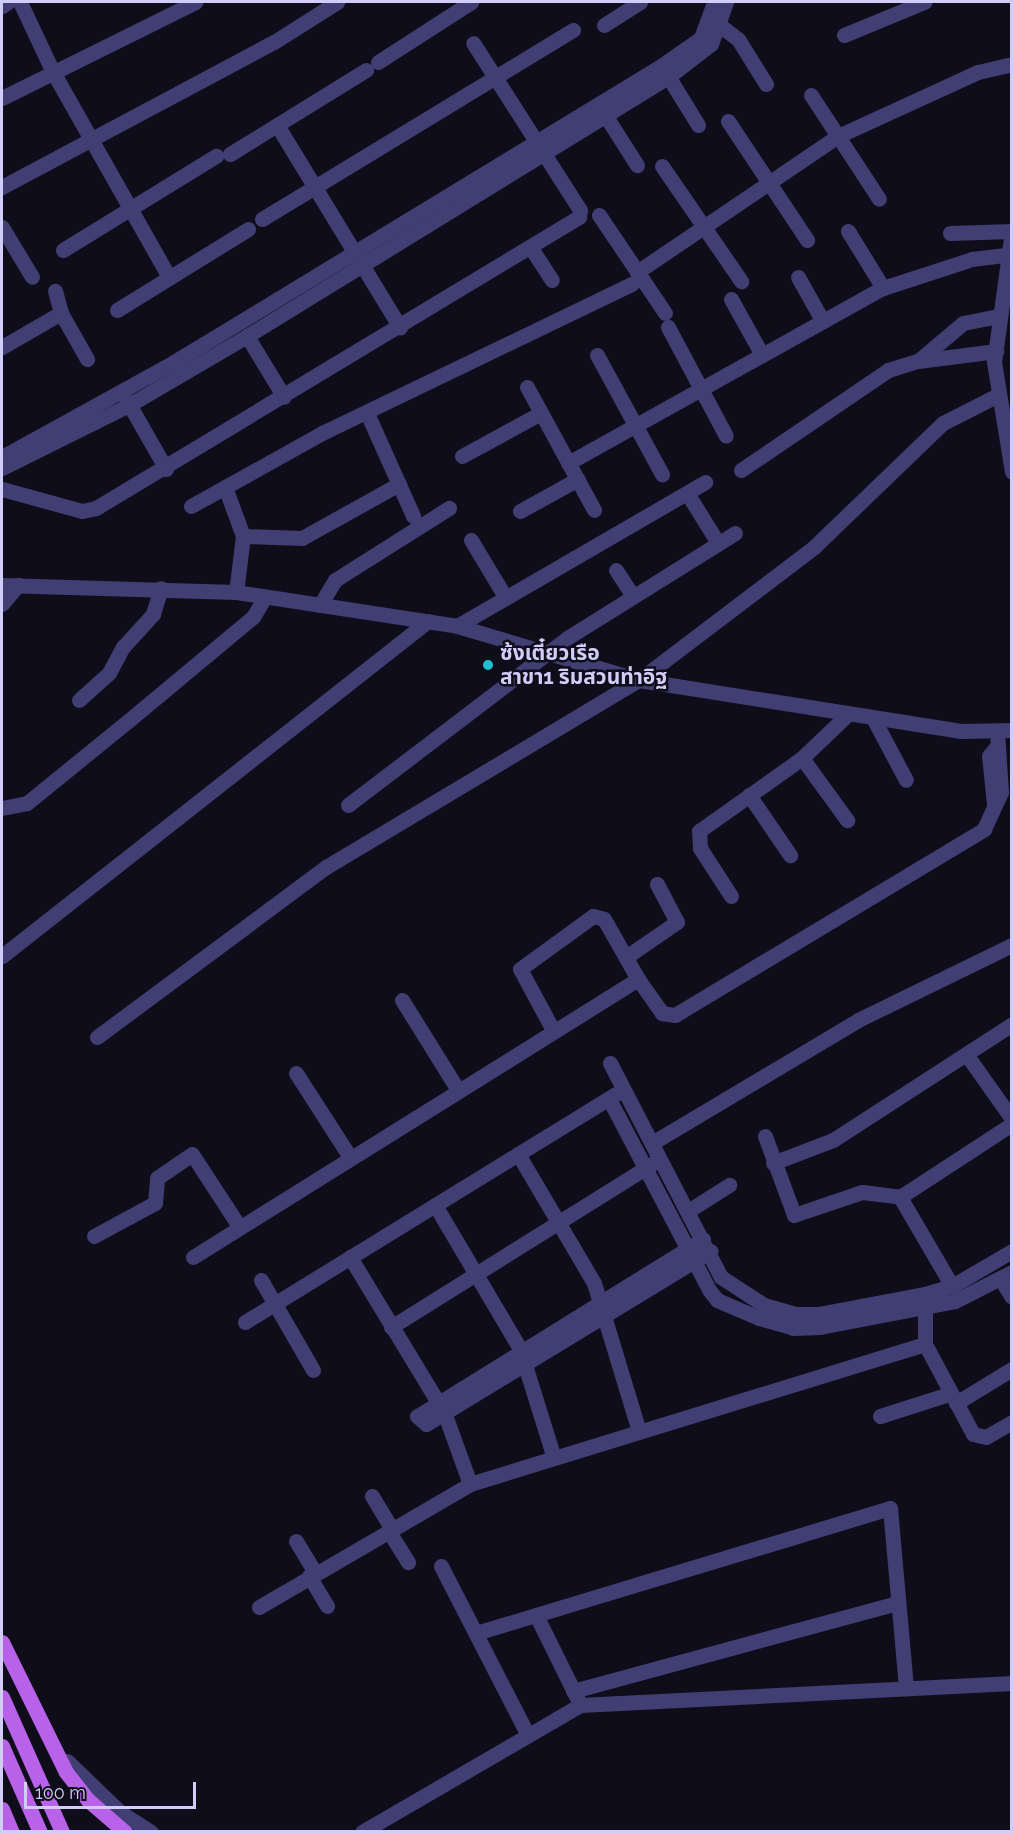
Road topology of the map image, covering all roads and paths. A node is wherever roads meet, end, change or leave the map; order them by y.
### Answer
1 (8, 2) edge
2 (20, 2) edge
3 (195, 2) edge
4 (337, 2) edge
5 (471, 2) edge
6 (640, 2) edge
7 (714, 2) edge
8 (726, 2) edge
9 (924, 2) edge
10 (2, 6) edge
11 (715, 21) junction
12 (604, 25) dead end
13 (573, 30) dead end
14 (844, 35) dead end
15 (473, 43) dead end
16 (1011, 64) edge
17 (664, 71) junction
18 (53, 72) junction
19 (496, 77) junction
20 (766, 84) dead end
21 (811, 95) dead end
22 (2, 98) edge
23 (602, 110) junction
24 (728, 121) dead end
25 (277, 124) junction
26 (698, 125) dead end
27 (838, 136) junction
28 (89, 139) junction
29 (540, 147) junction
30 (637, 165) dead end
31 (662, 166) dead end
32 (769, 182) junction
33 (2, 187) edge
34 (314, 188) junction
35 (879, 199) dead end
36 (128, 209) junction
37 (598, 215) dead end
38 (262, 219) dead end
39 (704, 226) junction
40 (2, 227) edge
41 (248, 229) dead end
42 (848, 231) dead end
43 (1011, 231) edge
44 (950, 233) dead end
45 (807, 240) dead end
46 (531, 248) junction
47 (8, 250) edge
48 (63, 250) dead end
49 (1006, 255) junction
50 (358, 259) junction
51 (1008, 274) edge
52 (32, 277) dead end
53 (169, 277) junction
54 (798, 277) dead end
55 (635, 278) junction
56 (552, 280) dead end
57 (741, 281) dead end
58 (883, 288) junction
59 (55, 291) dead end
60 (731, 299) dead end
61 (117, 310) dead end
62 (61, 313) junction
63 (999, 316) junction
64 (822, 320) junction
65 (400, 327) junction
66 (247, 336) junction
67 (2, 347) edge
68 (996, 351) junction
69 (597, 355) dead end
70 (762, 355) junction
71 (87, 358) dead end
72 (918, 361) junction
73 (527, 387) dead end
74 (701, 389) junction
75 (996, 396) junction
76 (284, 397) junction
77 (126, 398) junction
78 (367, 413) junction
79 (542, 413) junction
80 (635, 426) junction
81 (726, 436) dead end
82 (462, 456) dead end
83 (2, 457) edge
84 (568, 463) junction
85 (2, 468) edge
86 (166, 469) junction
87 (741, 470) dead end
88 (1011, 472) edge
89 (662, 474) dead end
90 (578, 479) junction
91 (705, 482) dead end
92 (399, 484) junction
93 (225, 487) junction
94 (2, 489) edge
95 (687, 493) junction
96 (191, 506) dead end
97 (449, 508) dead end
98 (594, 510) dead end
99 (520, 511) dead end
100 (413, 516) dead end
101 (735, 533) dead end
102 (243, 536) junction
103 (471, 540) dead end
104 (718, 543) junction
105 (616, 570) dead end
106 (2, 585) edge
107 (18, 585) junction
108 (161, 588) junction
109 (236, 592) junction
110 (504, 595) junction
111 (633, 596) junction
112 (265, 597) junction
113 (2, 604) edge
114 (320, 605) junction
115 (428, 621) junction
116 (458, 626) junction
117 (547, 653) junction
118 (639, 680) junction
119 (79, 700) dead end
120 (848, 715) junction
121 (873, 718) junction
122 (1002, 736) edge
123 (802, 758) junction
124 (906, 780) dead end
125 (749, 795) junction
126 (348, 805) dead end
127 (2, 808) edge
128 (847, 820) dead end
129 (790, 855) dead end
130 (657, 884) dead end
131 (731, 896) dead end
132 (1011, 945) edge
133 (2, 956) edge
134 (626, 957) junction
135 (638, 978) junction
136 (402, 1000) dead end
137 (1011, 1024) edge
138 (553, 1030) junction
139 (97, 1037) dead end
140 (966, 1054) junction
141 (610, 1063) dead end
142 (296, 1073) dead end
143 (624, 1089) junction
144 (458, 1090) junction
145 (609, 1099) junction
146 (1011, 1119) edge
147 (1011, 1124) edge
148 (765, 1136) dead end
149 (652, 1143) junction
150 (519, 1154) junction
151 (350, 1157) junction
152 (660, 1158) junction
153 (773, 1163) junction
154 (646, 1167) junction
155 (729, 1185) dead end
156 (900, 1197) junction
157 (435, 1205) junction
158 (688, 1211) junction
159 (560, 1221) junction
160 (239, 1226) junction
161 (94, 1236) dead end
162 (700, 1249) junction
163 (1011, 1251) edge
164 (193, 1257) dead end
165 (350, 1257) junction
166 (478, 1273) junction
167 (1006, 1275) edge
168 (261, 1280) dead end
169 (952, 1286) junction
170 (1011, 1297) edge
171 (925, 1301) junction
172 (275, 1303) junction
173 (602, 1307) junction
174 (244, 1322) dead end
175 (391, 1327) junction
176 (925, 1344) junction
177 (522, 1355) junction
178 (1011, 1369) edge
179 (313, 1370) dead end
180 (952, 1399) junction
181 (440, 1407) junction
182 (880, 1416) dead end
183 (1011, 1422) edge
184 (639, 1431) junction
185 (554, 1458) junction
186 (470, 1484) junction
187 (372, 1496) dead end
188 (390, 1529) junction
189 (296, 1541) dead end
190 (408, 1562) dead end
191 (441, 1566) dead end
192 (312, 1575) junction
193 (898, 1603) junction
194 (259, 1606) dead end
195 (327, 1606) dead end
196 (536, 1615) junction
197 (476, 1633) junction
198 (2, 1642) edge
199 (1011, 1683) edge
200 (906, 1688) junction
201 (2, 1697) edge
202 (577, 1698) junction
203 (38, 1719) junction
204 (528, 1735) junction
205 (2, 1746) edge
206 (2, 1809) edge
207 (12, 1832) edge
208 (40, 1832) edge
209 (62, 1832) edge
210 (125, 1832) edge
211 (151, 1832) edge
212 (362, 1832) edge

1 - 10 street
2 - 18 street
3 - 18 street
4 - 28 street
5 - 25 street
6 - 12 street
7 - 11 street
8 - 11 street
9 - 14 street
11 - 17 street
11 - 20 street
13 - 19 street
15 - 19 street
16 - 27 street
17 - 23 street
17 - 26 street
18 - 22 street
18 - 28 street
19 - 29 street
19 - 34 street
21 - 27 street
23 - 29 street
23 - 30 street
24 - 32 street
25 - 34 street
25 - 36 street
27 - 32 street
27 - 35 street
28 - 33 street
28 - 36 street
29 - 46 street
29 - 50 street
31 - 39 street
32 - 39 street
32 - 45 street
34 - 38 street
34 - 50 street
36 - 48 street
36 - 53 street
37 - 55 street
39 - 55 street
39 - 57 street
40 - 47 street
41 - 53 street
42 - 58 street
43 - 44 street
43 - 49 street
46 - 56 street
46 - 65 street
47 - 52 street
49 - 51 street
49 - 58 street
50 - 65 street
50 - 66 street
50 - 77 street
51 - 63 street
53 - 61 street
54 - 64 street
55 - 74 street
55 - 78 street
58 - 64 street
59 - 62 street
60 - 70 street
62 - 67 street
62 - 71 street
63 - 68 street
63 - 72 street
64 - 70 street
65 - 76 street
66 - 76 street
66 - 77 street
68 - 72 street
68 - 75 street
69 - 80 street
70 - 74 street
72 - 87 street
73 - 79 street
74 - 80 street
74 - 81 street
75 - 88 street
75 - 118 street
76 - 86 street
77 - 83 street
77 - 85 street
77 - 86 street
78 - 92 street
78 - 93 street
79 - 82 street
79 - 84 street
80 - 84 street
80 - 89 street
84 - 90 street
86 - 94 street
90 - 98 street
90 - 99 street
91 - 95 street
92 - 100 street
92 - 102 street
93 - 96 street
93 - 102 street
95 - 104 street
95 - 110 street
97 - 114 street
101 - 104 street
102 - 109 street
103 - 110 street
104 - 111 street
105 - 111 street
106 - 107 street
107 - 108 street
107 - 113 street
108 - 109 street
108 - 119 street
109 - 112 street
110 - 116 street
111 - 117 street
112 - 114 street
112 - 127 street
114 - 115 street
115 - 116 street
115 - 133 street
116 - 117 street
117 - 118 street
117 - 126 street
118 - 120 street
118 - 139 street
120 - 121 street
120 - 123 street
121 - 122 street
121 - 124 street
122 - 135 street
123 - 125 street
123 - 128 street
125 - 129 street
125 - 131 street
130 - 134 street
132 - 149 street
134 - 135 street
134 - 138 street
135 - 138 street
136 - 144 street
137 - 140 street
138 - 144 street
140 - 146 street
140 - 153 street
141 - 143 street
142 - 151 street
143 - 145 street
143 - 149 street
144 - 151 street
145 - 150 street
145 - 154 street
147 - 156 street
148 - 153 street
149 - 152 street
150 - 157 street
150 - 159 street
151 - 160 street
152 - 154 street
152 - 158 street
153 - 156 street
154 - 159 street
154 - 162 street
155 - 158 street
156 - 169 street
157 - 165 street
157 - 166 street
158 - 162 street
159 - 166 street
159 - 173 street
160 - 161 street
160 - 164 street
162 - 171 street
162 - 173 street
163 - 169 street
165 - 172 street
165 - 175 street
166 - 175 street
166 - 177 street
167 - 170 street
167 - 171 street
168 - 172 street
169 - 171 street
171 - 176 street
172 - 174 street
172 - 179 street
173 - 177 street
173 - 184 street
175 - 181 street
176 - 180 street
176 - 184 street
177 - 181 street
177 - 185 street
178 - 180 street
180 - 182 street
180 - 183 street
181 - 186 street
184 - 185 street
185 - 186 street
186 - 188 street
187 - 188 street
188 - 190 street
188 - 192 street
189 - 192 street
191 - 197 street
192 - 194 street
192 - 195 street
193 - 196 street
193 - 200 street
193 - 202 street
196 - 197 street
196 - 202 street
197 - 204 street
198 - 203 main road
199 - 200 street
200 - 202 street
201 - 209 main road
202 - 204 street
203 - 210 main road
203 - 211 street
204 - 212 street
205 - 208 main road
206 - 207 main road

